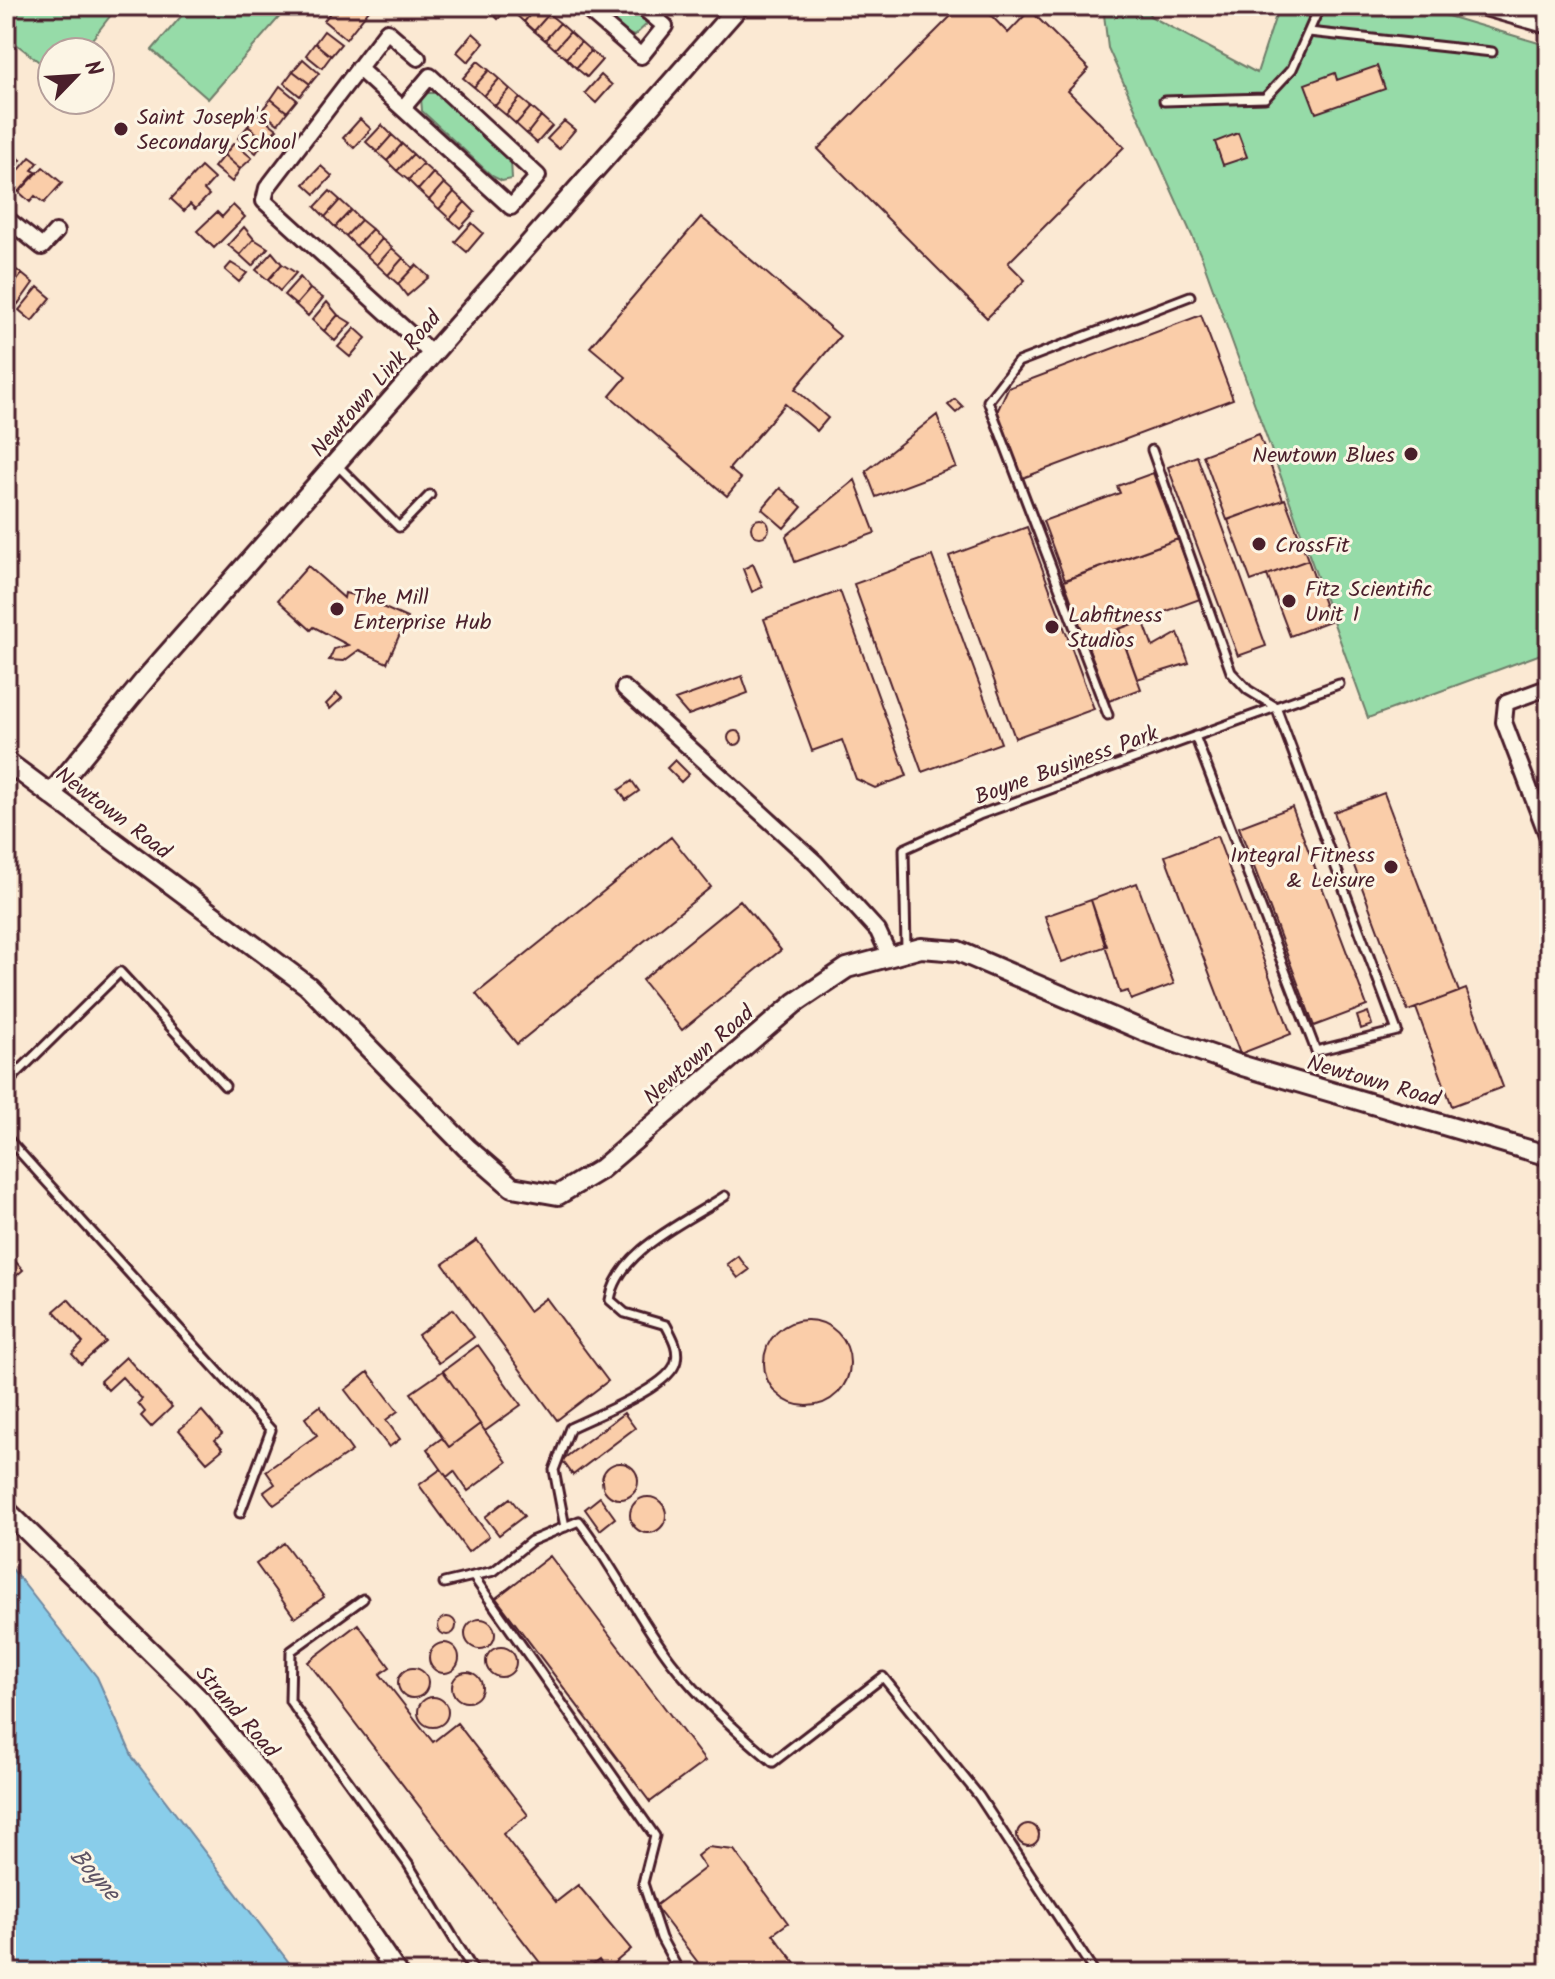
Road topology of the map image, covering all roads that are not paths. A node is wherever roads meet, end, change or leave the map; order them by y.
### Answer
1 (583, 6) edge
2 (641, 6) edge
3 (739, 6) edge
4 (1320, 6) edge
5 (1485, 6) edge
6 (1549, 24) edge
7 (1309, 32) junction
8 (1492, 52) dead end
9 (418, 58) dead end
10 (358, 68) junction
11 (1164, 101) dead end
12 (403, 108) junction
13 (6, 218) edge
14 (56, 232) dead end
15 (1190, 296) dead end
16 (432, 354) junction
17 (1152, 450) dead end
18 (335, 464) junction
19 (430, 495) dead end
20 (1339, 684) dead end
21 (1549, 687) edge
22 (624, 688) dead end
23 (1276, 707) junction
24 (1108, 715) dead end
25 (1195, 736) junction
26 (6, 761) edge
27 (51, 794) junction
28 (1549, 840) edge
29 (898, 953) junction
30 (6, 1084) edge
31 (225, 1086) dead end
32 (6, 1137) edge
33 (1549, 1156) edge
34 (725, 1196) dead end
35 (6, 1510) edge
36 (240, 1513) dead end
37 (565, 1527) junction
38 (473, 1576) junction
39 (444, 1583) dead end
40 (363, 1599) dead end
41 (397, 1973) edge
42 (475, 1973) edge
43 (680, 1973) edge
44 (1095, 1973) edge

1 - 2 street
3 - 16 street, Newtown Link Road
4 - 7 lane
5 - 6 street
7 - 8 lane
7 - 11 lane
9 - 10 street
10 - 12 street
10 - 16 street
12 - 12 street
13 - 14 street
15 - 24 lane
16 - 18 street, Newtown Link Road
17 - 23 lane
18 - 19 lane
18 - 27 street, Newtown Link Road
20 - 23 lane, Boyne Business Park
21 - 28 street
22 - 29 street
23 - 25 lane, Boyne Business Park
23 - 25 lane
25 - 29 lane, Boyne Business Park
26 - 27 street, Newtown Road
27 - 29 street, Newtown Road
29 - 33 street, Newtown Road
30 - 31 lane
32 - 36 lane
34 - 37 lane
35 - 41 street, Strand Road
37 - 38 lane
37 - 44 lane
38 - 39 lane
38 - 43 lane
40 - 42 lane

